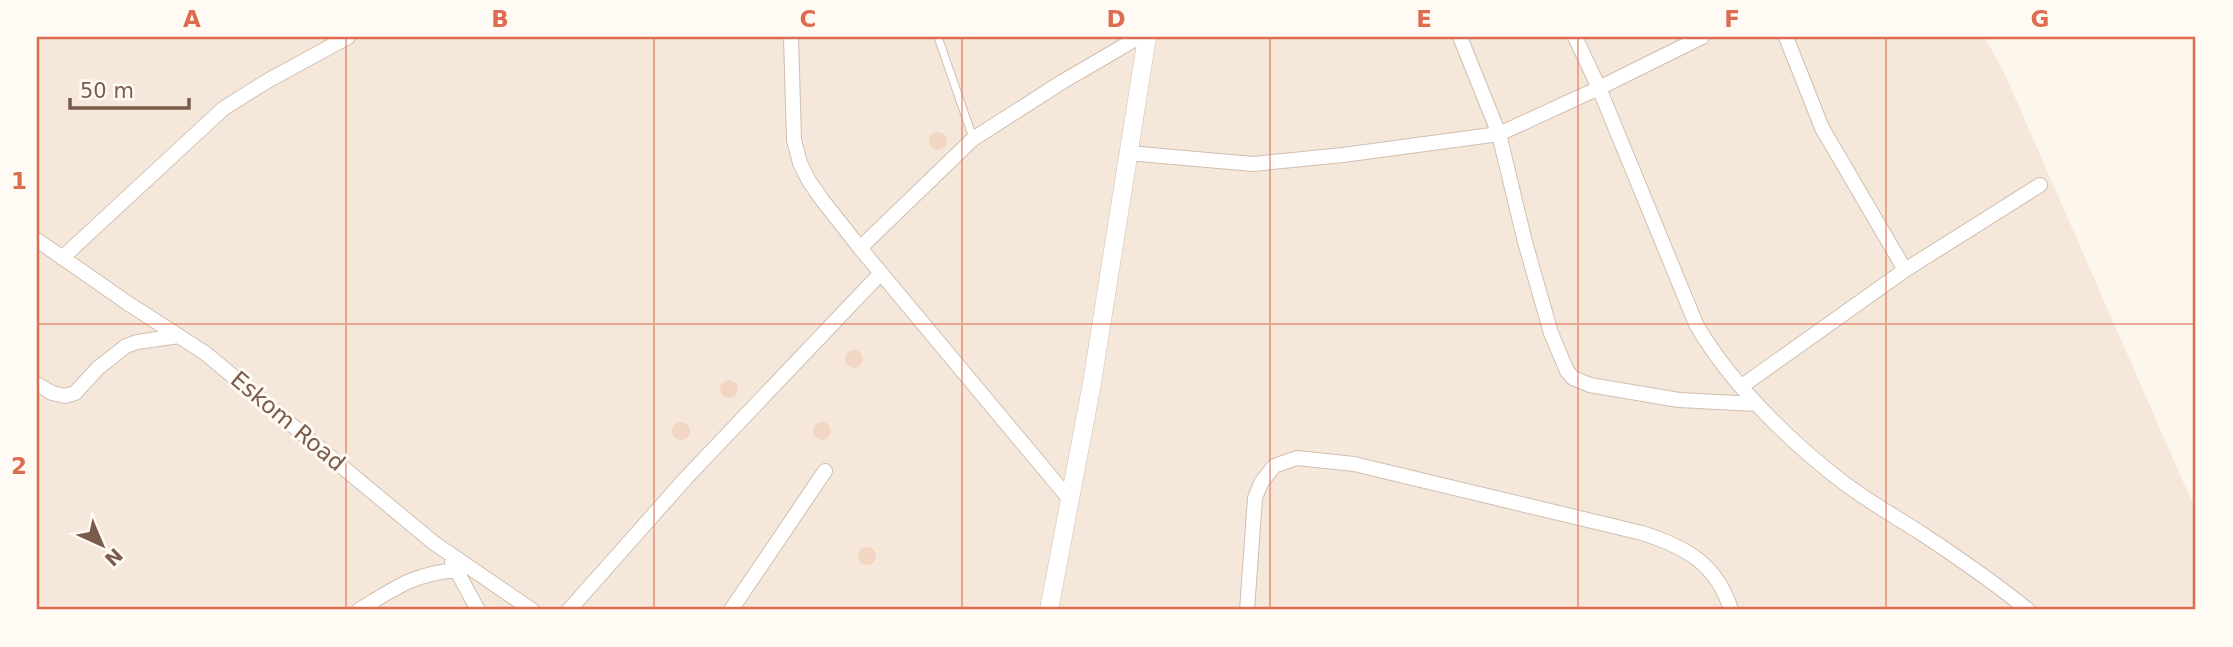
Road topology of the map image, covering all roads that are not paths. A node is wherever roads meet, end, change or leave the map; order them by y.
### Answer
1 (348, 37) edge
2 (791, 37) edge
3 (938, 37) edge
4 (1139, 37) edge
5 (1147, 37) edge
6 (1460, 37) edge
7 (1575, 37) edge
8 (1702, 37) edge
9 (1786, 37) edge
10 (322, 43) edge
11 (1599, 88) junction
12 (1499, 134) junction
13 (974, 139) junction
14 (1128, 153) junction
15 (2040, 186) dead end
16 (37, 240) edge
17 (860, 248) junction
18 (62, 258) junction
19 (1905, 271) junction
20 (881, 273) junction
21 (179, 337) junction
22 (37, 384) edge
23 (1742, 386) junction
24 (1757, 404) junction
25 (825, 471) dead end
26 (1071, 501) junction
27 (445, 550) junction
28 (456, 570) junction
29 (359, 610) edge
30 (478, 610) edge
31 (533, 610) edge
32 (569, 610) edge
33 (731, 610) edge
34 (1049, 610) edge
35 (1247, 610) edge
36 (1731, 610) edge
37 (2028, 610) edge

1 - 10 street
2 - 17 street
3 - 13 lane
4 - 13 street
5 - 14 street
6 - 12 street
7 - 11 street
8 - 11 street
9 - 19 street
10 - 18 street
11 - 12 street
11 - 23 street
12 - 14 street
12 - 24 street
13 - 17 street
14 - 26 street
15 - 19 street
16 - 18 street, Eskom Road
17 - 20 street
18 - 21 street, Eskom Road
19 - 23 street
20 - 26 street
20 - 32 street
21 - 22 street
21 - 27 street, Eskom Road
23 - 24 street
24 - 37 street
25 - 33 street
26 - 34 street
27 - 28 street
27 - 31 street, Eskom Road
28 - 29 street
28 - 30 street
35 - 36 street

